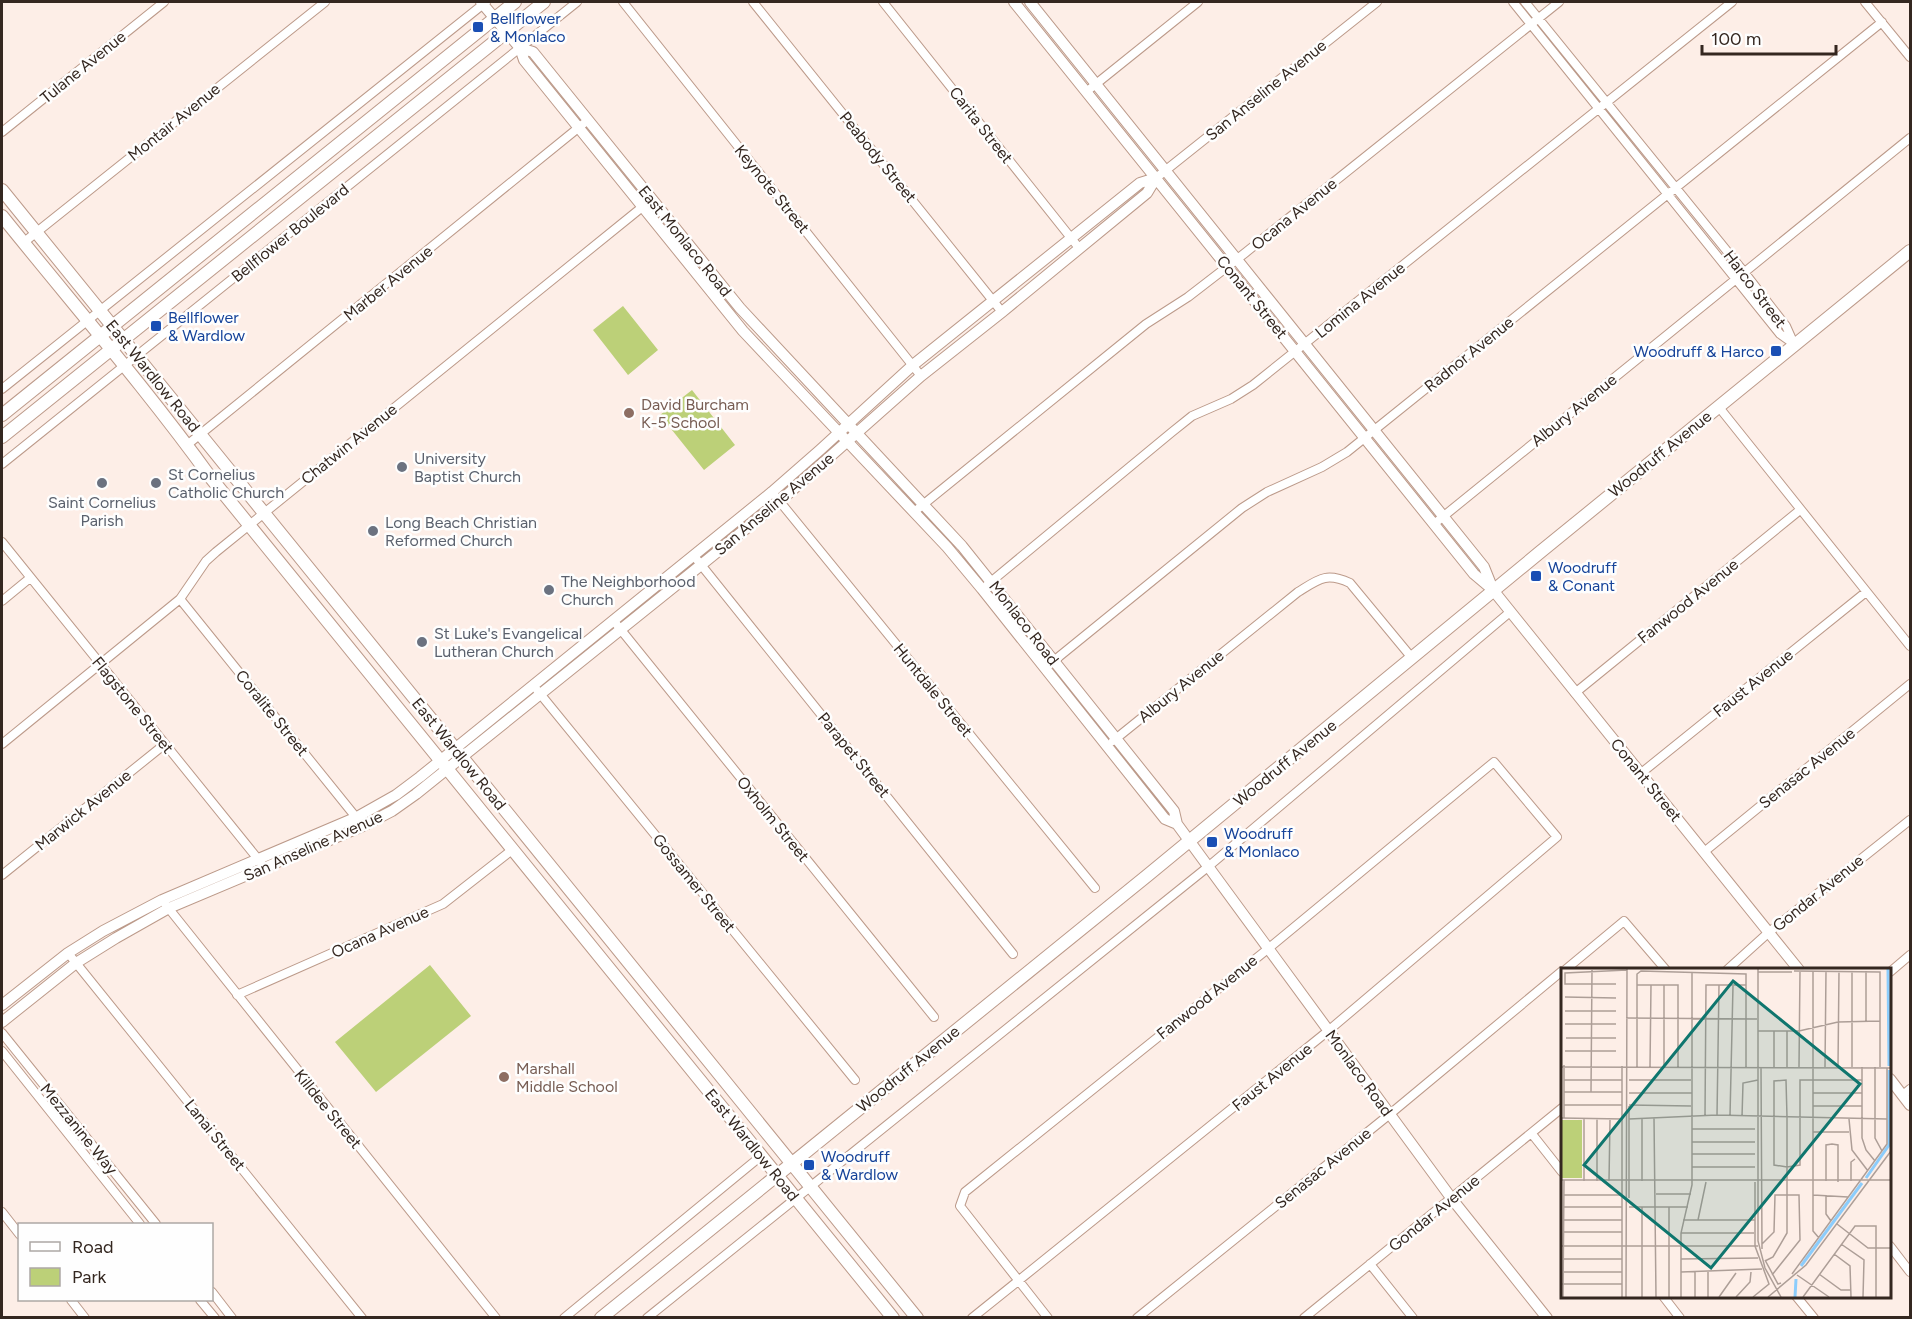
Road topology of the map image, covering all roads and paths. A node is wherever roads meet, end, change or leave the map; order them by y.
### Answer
1 (164, 2) edge
2 (325, 2) edge
3 (484, 2) edge
4 (515, 2) edge
5 (544, 2) edge
6 (577, 2) edge
7 (622, 2) edge
8 (753, 2) edge
9 (883, 2) edge
10 (1030, 2) edge
11 (1198, 2) edge
12 (1377, 2) edge
13 (1513, 2) edge
14 (1525, 2) edge
15 (1559, 2) edge
16 (1732, 2) edge
17 (1865, 2) edge
18 (1017, 3) edge
19 (495, 17) junction
20 (1534, 21) junction
21 (1882, 22) junction
22 (507, 31) junction
23 (520, 48) junction
24 (1911, 57) edge
25 (1096, 84) junction
26 (1086, 92) junction
27 (1603, 106) junction
28 (588, 120) junction
29 (578, 128) junction
30 (2, 132) edge
31 (1911, 138) edge
32 (1165, 170) junction
33 (1156, 178) junction
34 (1676, 187) junction
35 (2, 190) edge
36 (1668, 193) junction
37 (652, 200) junction
38 (643, 207) junction
39 (2, 216) edge
40 (36, 233) junction
41 (1071, 238) junction
42 (23, 243) junction
43 (1079, 248) junction
44 (1911, 251) edge
45 (1237, 260) junction
46 (1227, 267) junction
47 (1744, 272) junction
48 (1736, 279) junction
49 (993, 300) junction
50 (100, 310) junction
51 (1002, 312) junction
52 (87, 321) junction
53 (112, 326) junction
54 (99, 337) junction
55 (123, 338) junction
56 (1794, 344) junction
57 (1300, 348) junction
58 (110, 349) junction
59 (137, 356) junction
60 (913, 365) junction
61 (125, 366) junction
62 (921, 376) junction
63 (3, 386) edge
64 (1718, 406) junction
65 (2, 415) edge
66 (853, 428) junction
67 (1374, 431) junction
68 (200, 435) junction
69 (2, 437) edge
70 (844, 437) junction
71 (1365, 438) junction
72 (187, 445) junction
73 (2, 464) edge
74 (776, 496) junction
75 (923, 504) junction
76 (1800, 510) junction
77 (914, 512) junction
78 (263, 513) junction
79 (1443, 516) junction
80 (1434, 524) junction
81 (249, 525) junction
82 (2, 542) edge
83 (697, 561) junction
84 (30, 578) junction
85 (987, 585) junction
86 (1493, 590) junction
87 (327, 592) junction
88 (1866, 592) junction
89 (180, 599) junction
90 (2, 601) edge
91 (312, 603) junction
92 (1510, 612) junction
93 (613, 620) junction
94 (621, 630) junction
95 (1911, 646) edge
96 (1413, 658) junction
97 (1054, 660) junction
98 (100, 663) junction
99 (1045, 668) junction
100 (390, 669) junction
101 (376, 681) junction
102 (1911, 684) edge
103 (537, 690) junction
104 (1575, 693) junction
105 (1116, 739) junction
106 (2, 744) edge
107 (165, 744) junction
108 (1107, 746) junction
109 (458, 753) junction
110 (444, 765) junction
111 (1640, 774) junction
112 (1527, 801) joint
113 (1911, 820) edge
114 (360, 822) junction
115 (1177, 824) junction
116 (1190, 839) junction
117 (512, 850) junction
118 (1704, 852) junction
119 (262, 864) junction
120 (1209, 866) junction
121 (2, 875) edge
122 (1095, 888) dead end
123 (165, 904) junction
124 (1768, 933) junction
125 (1269, 948) junction
126 (68, 953) junction
127 (1014, 954) dead end
128 (1911, 955) edge
129 (76, 963) junction
130 (1566, 968) edge
131 (1665, 968) edge
132 (1728, 968) edge
133 (1798, 968) edge
134 (1891, 971) edge
135 (1561, 972) edge
136 (237, 995) junction
137 (2, 1005) edge
138 (934, 1017) dead end
139 (2, 1022) edge
140 (1328, 1031) junction
141 (2, 1033) edge
142 (2, 1051) edge
143 (855, 1080) dead end
144 (1891, 1080) edge
145 (1907, 1092) edge
146 (1911, 1105) edge
147 (1561, 1110) edge
148 (1390, 1114) junction
149 (1532, 1134) junction
150 (761, 1156) junction
151 (791, 1164) junction
152 (1561, 1170) edge
153 (777, 1175) junction
154 (809, 1186) junction
155 (795, 1198) junction
156 (1452, 1199) junction
157 (2, 1212) edge
158 (139, 1223) edge
159 (155, 1223) edge
160 (18, 1232) edge
161 (1891, 1247) edge
162 (1370, 1264) junction
163 (1911, 1272) edge
164 (1018, 1281) junction
165 (213, 1293) edge
166 (1665, 1298) edge
167 (1799, 1298) edge
168 (73, 1301) edge
169 (203, 1301) edge
170 (85, 1317) edge
171 (215, 1317) edge
172 (232, 1317) edge
173 (362, 1317) edge
174 (496, 1317) edge
175 (564, 1317) edge
176 (601, 1317) edge
177 (647, 1317) edge
178 (893, 1317) edge
179 (917, 1317) edge
180 (972, 1317) edge
181 (1048, 1317) edge
182 (1137, 1317) edge
183 (1304, 1317) edge
184 (1413, 1317) edge
185 (1547, 1317) edge
186 (1680, 1317) edge
187 (1814, 1317) edge

1 - 30 street, Tulane Avenue
2 - 40 street, Montair Avenue
3 - 19 street, East Monlaco Road
3 - 50 street
4 - 19 main road
5 - 22 main road, Bellflower Boulevard
6 - 23 street, Bellflower Boulevard
7 - 60 street, Keynote Street
8 - 49 street, Peabody Street
9 - 41 street, Carita Street
10 - 25 street, Conant Street
11 - 25 street
12 - 32 street, San Anseline Avenue
13 - 20 street, Harco Street
14 - 20 street, Harco Street
15 - 20 street, Ocana Avenue
16 - 27 street, Lomina Avenue
17 - 21 street
18 - 26 street, Conant Street
19 - 22 street, East Monlaco Road
19 - 53 main road
20 - 27 street, Harco Street
20 - 45 street, Ocana Avenue
21 - 24 street
21 - 34 street, Radnor Avenue
22 - 23 street, East Monlaco Road
22 - 55 main road, Bellflower Boulevard
23 - 28 street, East Monlaco Road
23 - 29 street, East Monlaco Road
23 - 59 street, Bellflower Boulevard
25 - 26 street
25 - 32 street, Conant Street
26 - 33 street, Conant Street
27 - 34 street, Harco Street
27 - 36 street, Harco Street
27 - 57 street, Lomina Avenue
28 - 29 street, Marber Avenue
28 - 37 street, East Monlaco Road
29 - 38 street, East Monlaco Road
29 - 68 street, Marber Avenue
31 - 47 street, Albury Avenue
32 - 33 street, San Anseline Avenue
32 - 45 street, Conant Street
33 - 41 street, San Anseline Avenue
33 - 43 street, San Anseline Avenue
33 - 46 street, Conant Street
34 - 36 street, Radnor Avenue
34 - 47 street, Harco Street
35 - 40 main road, East Wardlow Road
36 - 48 street, Harco Street
36 - 67 street, Radnor Avenue
37 - 38 street, Chatwin Avenue
37 - 66 street, East Monlaco Road
38 - 70 street, East Monlaco Road
38 - 78 street, Chatwin Avenue
39 - 42 main road, East Wardlow Road
40 - 42 street, Montair Avenue
40 - 50 main road, East Wardlow Road
41 - 43 street, Carita Street
41 - 49 street, San Anseline Avenue
42 - 52 main road, East Wardlow Road
43 - 51 street, San Anseline Avenue
44 - 56 main road, Woodruff Avenue
45 - 46 street, Ocana Avenue
45 - 57 street, Conant Street
46 - 57 street, Conant Street
46 - 75 street, Ocana Avenue
47 - 48 street, Albury Avenue
47 - 56 street, Harco Street
48 - 56 street, Harco Street
48 - 79 street, Albury Avenue
49 - 51 street, Peabody Street
49 - 60 street, San Anseline Avenue
50 - 52 street
50 - 53 main road, East Wardlow Road
51 - 62 street, San Anseline Avenue
52 - 54 main road, East Wardlow Road
52 - 63 street
53 - 54 main road
53 - 55 main road, East Wardlow Road
54 - 58 main road, East Wardlow Road
54 - 65 main road
55 - 58 main road, Bellflower Boulevard
55 - 59 main road, East Wardlow Road
56 - 64 main road, Woodruff Avenue
57 - 67 street, Conant Street
57 - 71 street, Conant Street
57 - 85 street, Lomina Avenue
58 - 61 main road, East Wardlow Road
58 - 69 main road, Bellflower Boulevard
59 - 61 street, Bellflower Boulevard
59 - 68 main road, East Wardlow Road
60 - 62 street, Keynote Street
60 - 66 street, San Anseline Avenue
61 - 72 main road, East Wardlow Road
61 - 73 street, Bellflower Boulevard
62 - 66 street, San Anseline Avenue
64 - 76 street
64 - 86 main road, Woodruff Avenue
66 - 70 street, San Anseline Avenue
66 - 75 street, Monlaco Road
67 - 71 street, Radnor Avenue
67 - 79 street, Conant Street
68 - 72 street, Marber Avenue
68 - 78 main road, East Wardlow Road
70 - 74 street, San Anseline Avenue
70 - 77 street, Monlaco Road
71 - 80 street, Conant Street
71 - 97 street, Radnor Avenue
72 - 81 main road, East Wardlow Road
74 - 83 street, San Anseline Avenue
74 - 122 street, Huntdale Street
75 - 77 street, Ocana Avenue
75 - 85 street, Monlaco Road
76 - 88 street
76 - 104 street, Fanwood Avenue
77 - 85 street, Monlaco Road
78 - 81 street, Chatwin Avenue
78 - 87 main road, East Wardlow Road
79 - 80 street, Albury Avenue
79 - 86 street, Conant Street
80 - 86 street, Conant Street
81 - 89 street, Chatwin Avenue
81 - 91 main road, East Wardlow Road
82 - 84 street, Flagstone Street
83 - 93 street, San Anseline Avenue
83 - 94 street, San Anseline Avenue
83 - 127 street, Parapet Street
84 - 90 street
84 - 98 street, Flagstone Street
85 - 97 street, Monlaco Road
85 - 99 street, Monlaco Road
86 - 92 street, Conant Street
86 - 96 main road, Woodruff Avenue
87 - 91 main road
87 - 100 main road, East Wardlow Road
88 - 95 street
88 - 111 street, Faust Avenue
89 - 98 street, Chatwin Avenue
89 - 114 street, Coralite Street
91 - 101 main road, East Wardlow Road
92 - 104 street, Conant Street
92 - 120 street, Woodruff Avenue
93 - 94 street, Oxholm Street
93 - 103 street, San Anseline Avenue
94 - 103 street, San Anseline Avenue
94 - 138 street, Oxholm Street
96 - 105 street, Albury Avenue
96 - 116 main road, Woodruff Avenue
97 - 99 street, Radnor Avenue
97 - 105 street, Monlaco Road
98 - 106 street, Chatwin Avenue
98 - 107 street, Flagstone Street
99 - 108 street, Monlaco Road
100 - 101 main road
100 - 109 main road, East Wardlow Road
101 - 110 main road, East Wardlow Road
102 - 118 street, Senasac Avenue
103 - 109 street, San Anseline Avenue
103 - 143 street, Gossamer Street
104 - 111 street, Conant Street
105 - 108 street, Albury Avenue
105 - 115 street, Monlaco Road
107 - 119 street, Flagstone Street
107 - 121 street, Marwick Avenue
108 - 115 street, Monlaco Road
109 - 110 street, San Anseline Avenue
109 - 151 main road, East Wardlow Road
110 - 114 street, San Anseline Avenue
110 - 117 main road, East Wardlow Road
111 - 118 street, Conant Street
112 - 125 street, Fanwood Avenue
112 - 140 street, Faust Avenue
113 - 124 street, Gondar Avenue
114 - 119 street, San Anseline Avenue
115 - 116 street, Monlaco Road
116 - 120 street, Monlaco Road
116 - 151 main road, Woodruff Avenue
117 - 136 street, Ocana Avenue
117 - 150 main road, East Wardlow Road
118 - 124 street, Conant Street
119 - 123 street, San Anseline Avenue
120 - 125 street, Monlaco Road
120 - 154 street, Woodruff Avenue
123 - 126 street, San Anseline Avenue
123 - 129 street, San Anseline Avenue
123 - 136 street, Killdee Street
124 - 132 street, Gondar Avenue
124 - 133 street, Conant Street
125 - 140 street, Monlaco Road
125 - 164 street, Fanwood Avenue
126 - 129 street, Lanai Street
126 - 137 street, San Anseline Avenue
128 - 134 street
129 - 139 street, San Anseline Avenue
129 - 173 street, Lanai Street
130 - 131 street, Senasac Avenue
135 - 148 street, Senasac Avenue
136 - 174 street, Killdee Street
140 - 148 street, Monlaco Road
140 - 164 street, Faust Avenue
141 - 159 street, Mezzanine Way
142 - 158 street, Mezzanine Way
144 - 145 street
145 - 146 street
147 - 149 street, Gondar Avenue
148 - 156 street, Monlaco Road
148 - 182 street, Senasac Avenue
149 - 152 street
149 - 156 street, Gondar Avenue
150 - 153 main road, East Wardlow Road
150 - 175 street
151 - 153 main road, Woodruff Avenue
151 - 154 main road, East Wardlow Road
153 - 155 main road, East Wardlow Road
153 - 176 main road, Woodruff Avenue
154 - 155 street, Woodruff Avenue
154 - 179 main road, East Wardlow Road
155 - 177 street, Woodruff Avenue
155 - 178 main road, East Wardlow Road
156 - 162 street, Gondar Avenue
156 - 185 street, Monlaco Road
157 - 160 street
161 - 163 street
162 - 183 street, Gondar Avenue
162 - 184 street
164 - 180 street, Faust Avenue
164 - 181 street
165 - 172 street
166 - 186 street
167 - 187 street
168 - 170 street
169 - 171 street

